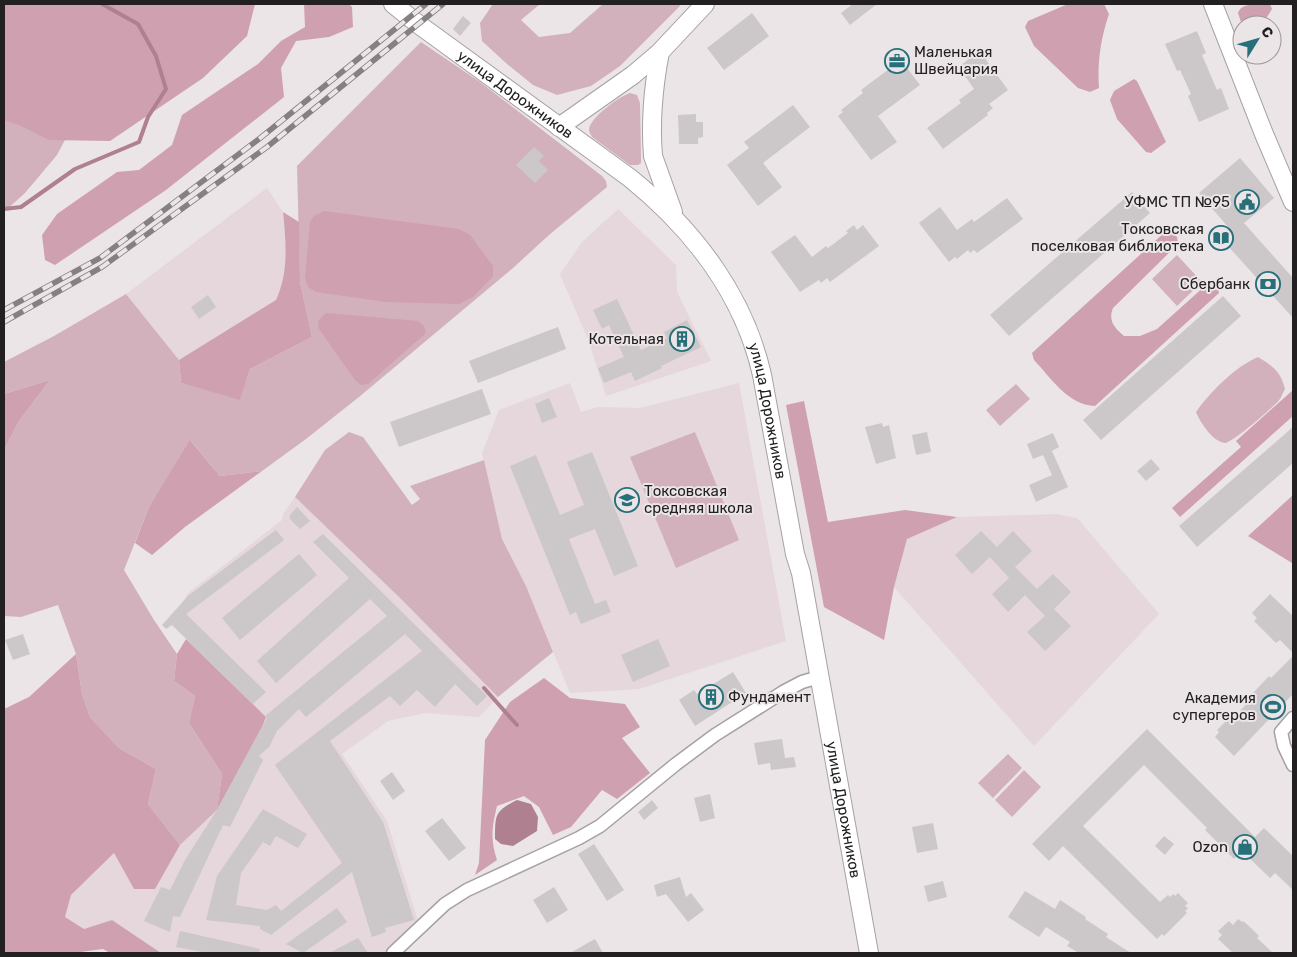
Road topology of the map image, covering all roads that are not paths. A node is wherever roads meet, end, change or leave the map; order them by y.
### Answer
1 (393, 4) edge
2 (705, 4) edge
3 (1213, 4) edge
4 (660, 52) junction
5 (560, 127) junction
6 (653, 156) junction
7 (630, 178) junction
8 (1293, 202) edge
9 (676, 218) junction
10 (819, 677) junction
11 (1293, 718) edge
12 (1293, 766) edge
13 (393, 953) edge
14 (869, 953) edge

1 - 5 main road, улица Дорожников
2 - 4 main road
3 - 8 main road
4 - 5 main road
4 - 6 main road
5 - 7 main road, улица Дорожников
6 - 7 main road
6 - 9 main road
7 - 9 main road, улица Дорожников
9 - 10 main road, улица Дорожников
10 - 13 street
10 - 14 main road, улица Дорожников
11 - 12 street

